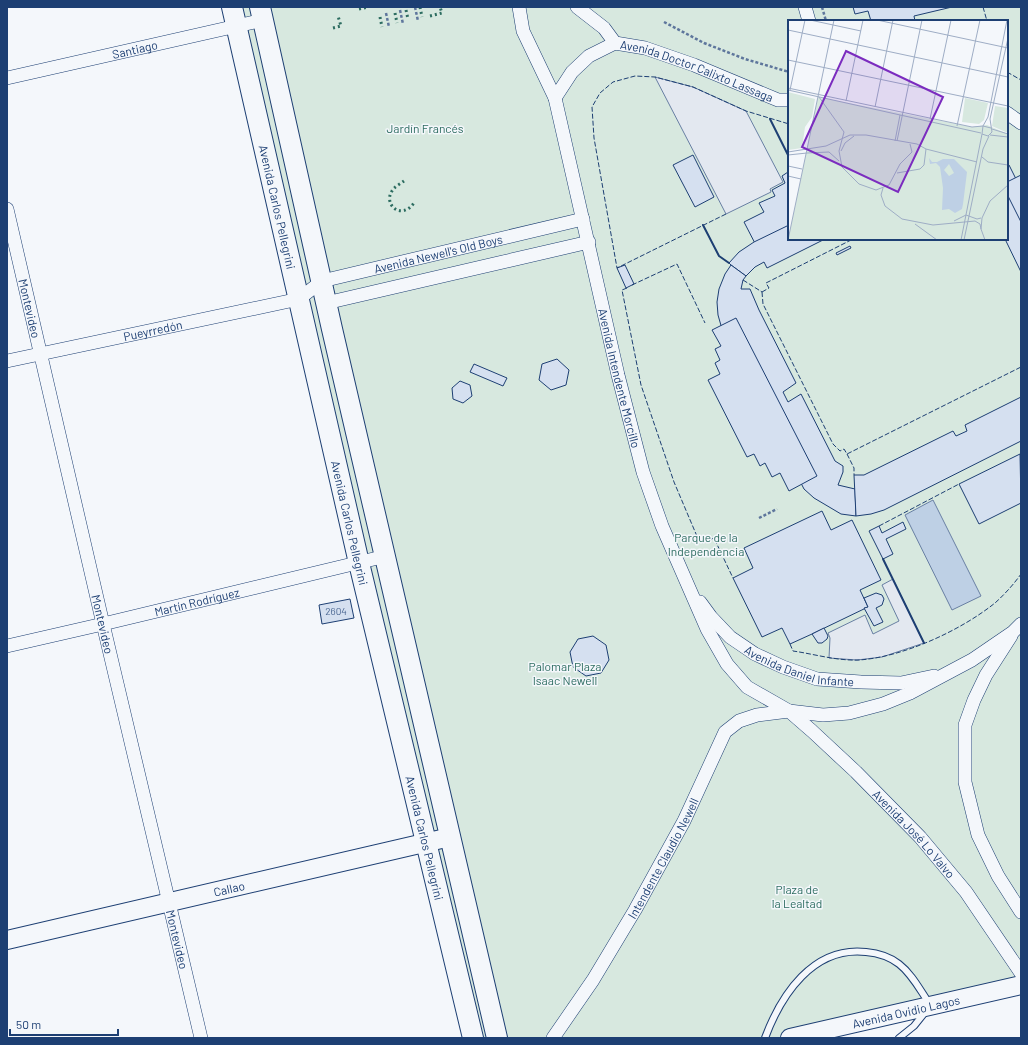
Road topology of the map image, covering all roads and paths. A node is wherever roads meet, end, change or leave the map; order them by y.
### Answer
1 (415, 7) edge
2 (519, 7) edge
3 (578, 7) edge
4 (805, 7) edge
5 (822, 7) edge
6 (400, 10) dead end
7 (386, 13) dead end
8 (261, 14) edge
9 (234, 16) edge
10 (810, 20) edge
11 (826, 20) edge
12 (418, 21) dead end
13 (664, 22) dead end
14 (403, 24) dead end
15 (389, 28) dead end
16 (615, 43) junction
17 (788, 72) edge
18 (7, 78) edge
19 (555, 98) junction
20 (788, 100) edge
21 (1008, 114) edge
22 (1021, 123) edge
23 (7, 210) edge
24 (583, 219) junction
25 (589, 242) junction
26 (322, 281) junction
27 (299, 300) junction
28 (326, 302) junction
29 (40, 353) junction
30 (7, 361) edge
31 (777, 509) dead end
32 (759, 518) dead end
33 (386, 556) junction
34 (360, 563) junction
35 (685, 582) junction
36 (103, 624) junction
37 (1017, 628) edge
38 (7, 646) edge
39 (944, 674) junction
40 (789, 711) junction
41 (450, 837) junction
42 (426, 842) junction
43 (168, 902) junction
44 (1021, 912) edge
45 (7, 940) edge
46 (1021, 973) edge
47 (1021, 985) edge
48 (930, 1006) junction
49 (201, 1038) edge
50 (473, 1038) edge
51 (497, 1038) edge
52 (553, 1038) edge
53 (765, 1038) edge
54 (790, 1038) edge
55 (899, 1038) edge

1 - 12 path
2 - 19 street, Avenida Intendente Morcillo
3 - 16 street
4 - 10 street
5 - 11 path
6 - 14 path
7 - 15 path
8 - 9 street, Santiago
8 - 26 main road, Avenida Carlos Pellegrini
9 - 18 street, Santiago
9 - 27 main road, Avenida Carlos Pellegrini
13 - 17 path
16 - 19 street, Avenida Doctor Calixto Lassaga
16 - 20 street, Avenida Doctor Calixto Lassaga
19 - 24 street, Avenida Intendente Morcillo
21 - 22 street
23 - 29 street, Montevideo
24 - 25 street, Avenida Intendente Morcillo
24 - 26 street, Avenida Newell's Old Boys
25 - 28 street, Avenida Newell's Old Boys
25 - 35 street, Avenida Intendente Morcillo
26 - 27 street, Avenida Newell's Old Boys
26 - 28 main road, Avenida Carlos Pellegrini
27 - 29 street, Pueyrredón
27 - 34 main road, Avenida Carlos Pellegrini
28 - 33 main road, Avenida Carlos Pellegrini
29 - 30 street, Pueyrredón
29 - 36 street, Montevideo
31 - 32 path
33 - 34 street, Martín Rodríguez
33 - 41 main road, Avenida Carlos Pellegrini
34 - 36 street, Martín Rodríguez
34 - 42 main road, Avenida Carlos Pellegrini
35 - 39 street, Avenida Daniel Infante
35 - 40 street, Avenida Intendente Morcillo
36 - 38 street, Martín Rodríguez
36 - 43 street, Montevideo
37 - 39 street, Avenida Daniel Infante
37 - 44 street
39 - 40 street, Avenida Daniel Infante
40 - 46 street, Avenida José Lo Valvo
40 - 52 street, Intendente Claudio Newell
41 - 42 main road, Callao
41 - 51 main road, Avenida Carlos Pellegrini
42 - 43 main road, Callao
42 - 50 main road, Avenida Carlos Pellegrini
43 - 45 main road, Callao
43 - 49 street, Montevideo
47 - 48 main road, Avenida Ovidio Lagos
48 - 53 lane
48 - 54 main road, Avenida Ovidio Lagos
48 - 55 lane

